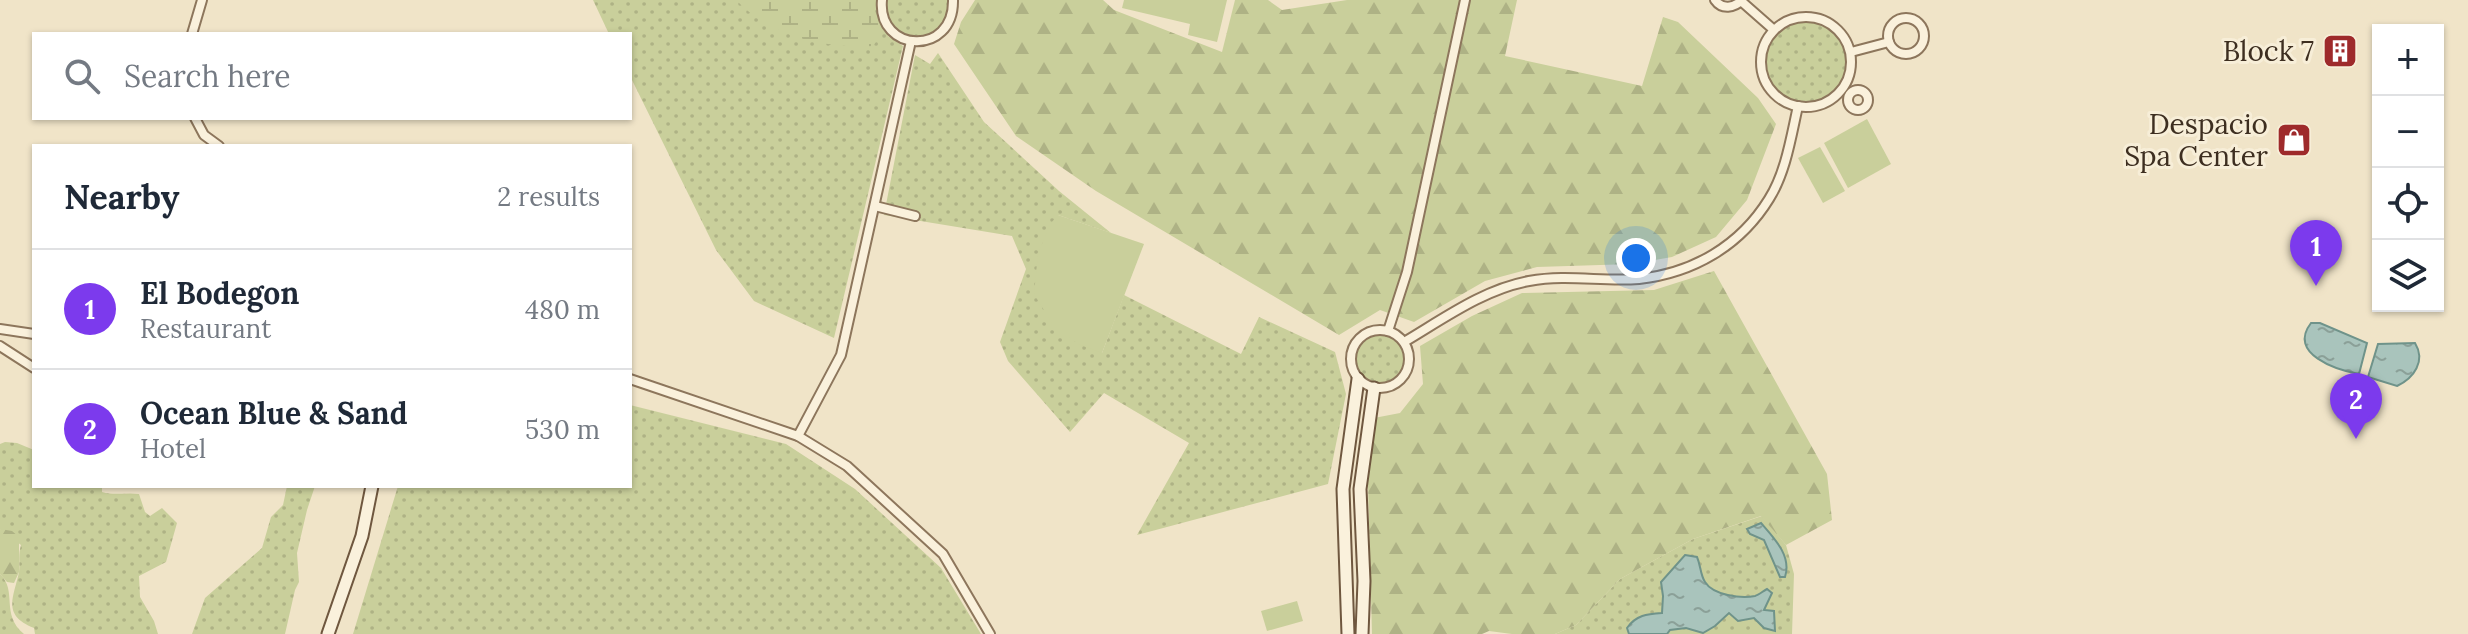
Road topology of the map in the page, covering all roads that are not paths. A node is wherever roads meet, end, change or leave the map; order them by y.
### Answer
1 (202, 0) edge
2 (882, 0) edge
3 (953, 0) edge
4 (1465, 0) edge
5 (1715, 0) edge
6 (1742, 1) edge
7 (1774, 30) junction
8 (193, 32) edge
9 (911, 41) junction
10 (1889, 42) junction
11 (1851, 52) junction
12 (1798, 106) junction
13 (196, 120) edge
14 (216, 144) edge
15 (875, 206) junction
16 (915, 216) dead end
17 (0, 329) edge
18 (1388, 331) junction
19 (32, 334) edge
20 (1404, 342) junction
21 (0, 346) edge
22 (32, 367) edge
23 (1358, 379) junction
24 (632, 380) edge
25 (1374, 388) junction
26 (798, 436) junction
27 (372, 488) edge
28 (328, 634) edge
29 (990, 634) edge
30 (1348, 634) edge
31 (1362, 634) edge

1 - 8 street
2 - 9 street
3 - 9 street
4 - 18 street
5 - 6 street
6 - 7 street
7 - 11 street
7 - 12 street
9 - 15 street
10 - 10 street
10 - 11 street
11 - 12 street
12 - 20 street
13 - 14 street
15 - 16 street
15 - 26 street
17 - 19 street
18 - 20 street
18 - 23 street
20 - 25 street
21 - 22 street
23 - 25 street
23 - 30 street
24 - 26 street
25 - 31 street
26 - 29 street
27 - 28 street

